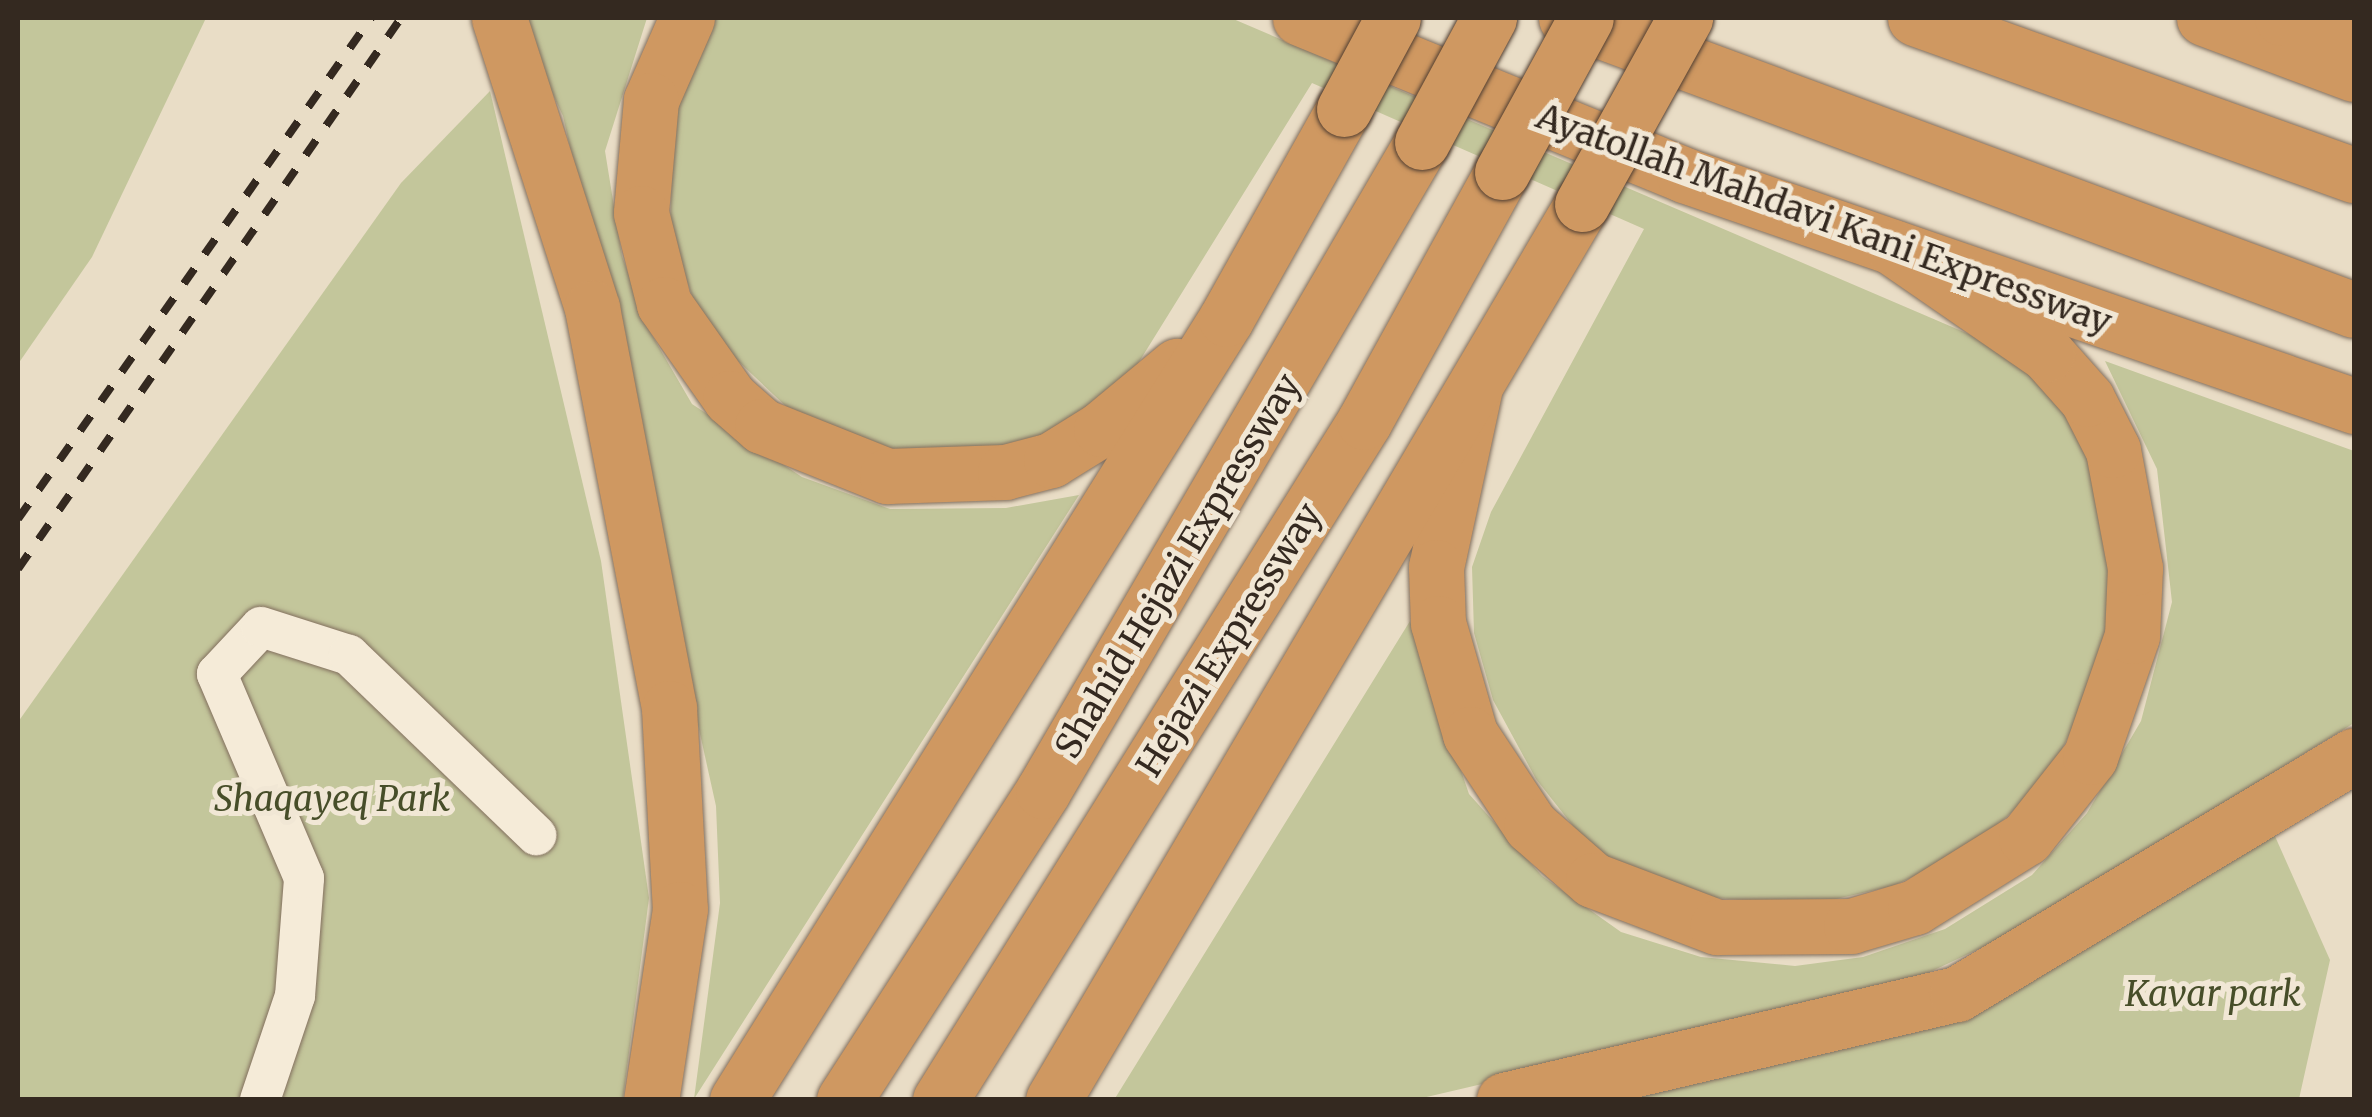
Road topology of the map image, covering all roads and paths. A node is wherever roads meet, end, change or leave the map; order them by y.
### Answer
1 (499, 18) edge
2 (686, 18) edge
3 (1300, 18) edge
4 (1394, 18) edge
5 (1489, 18) edge
6 (1566, 18) edge
7 (1586, 18) edge
8 (1685, 18) edge
9 (1915, 18) edge
10 (2204, 18) edge
11 (2282, 18) edge
12 (2354, 18) edge
13 (2354, 74) edge
14 (2354, 175) edge
15 (1892, 247) junction
16 (2354, 310) edge
17 (1226, 319) junction
18 (1475, 387) junction
19 (2354, 406) edge
20 (2354, 755) edge
21 (536, 834) dead end
22 (260, 1100) edge
23 (651, 1100) edge
24 (737, 1100) edge
25 (844, 1100) edge
26 (940, 1100) edge
27 (1053, 1100) edge
28 (1504, 1100) edge

1 - 23 highway
2 - 17 highway
3 - 15 highway, Ayatollah Mahdavi Kani Expressway
4 - 17 highway, bridge
5 - 25 highway, Shahid Hejazi Expressway, bridge
6 - 16 highway
7 - 26 highway, Hejazi Expressway, bridge
8 - 18 highway, bridge
9 - 14 highway
10 - 13 highway
11 - 12 highway
15 - 18 highway
15 - 19 highway, Ayatollah Mahdavi Kani Expressway
17 - 24 highway
18 - 27 highway
20 - 28 highway
21 - 22 lane

